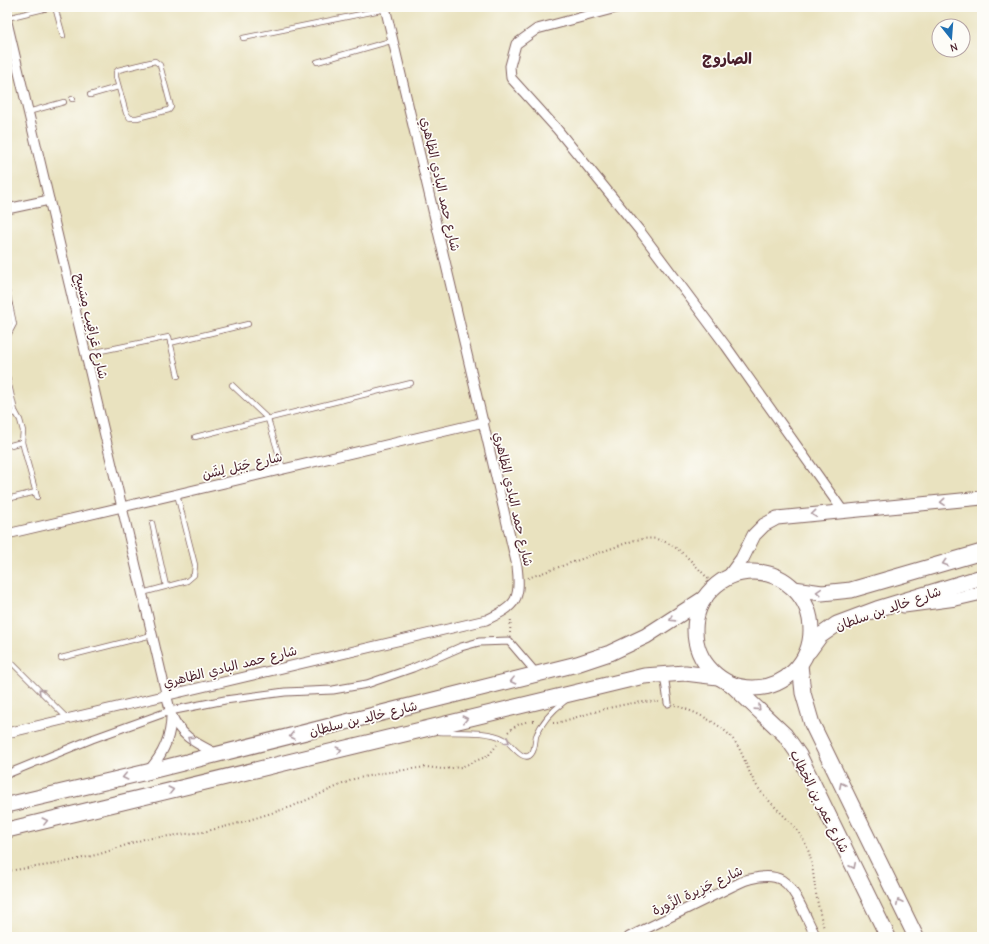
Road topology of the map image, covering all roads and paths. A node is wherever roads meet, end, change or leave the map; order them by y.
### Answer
1 (54, 7) edge
2 (620, 7) edge
3 (386, 8) edge
4 (7, 18) edge
5 (7, 22) edge
6 (63, 36) dead end
7 (243, 38) dead end
8 (394, 40) junction
9 (9, 43) edge
10 (317, 62) dead end
11 (118, 87) junction
12 (90, 94) dead end
13 (64, 102) dead end
14 (28, 112) junction
15 (49, 200) junction
16 (7, 209) edge
17 (7, 291) edge
18 (248, 324) dead end
19 (7, 337) edge
20 (170, 343) junction
21 (86, 354) junction
22 (7, 376) edge
23 (178, 376) dead end
24 (411, 383) dead end
25 (232, 385) dead end
26 (16, 413) junction
27 (7, 415) edge
28 (268, 419) junction
29 (484, 422) junction
30 (195, 437) dead end
31 (22, 442) junction
32 (7, 446) edge
33 (283, 469) junction
34 (177, 494) junction
35 (982, 498) edge
36 (7, 499) edge
37 (122, 507) junction
38 (843, 511) junction
39 (152, 523) dead end
40 (7, 534) edge
41 (982, 552) edge
42 (982, 577) edge
43 (519, 581) junction
44 (721, 582) junction
45 (166, 586) junction
46 (794, 589) junction
47 (142, 593) junction
48 (982, 593) edge
49 (705, 598) junction
50 (512, 604) junction
51 (877, 609) junction
52 (152, 635) junction
53 (509, 641) junction
54 (7, 658) edge
55 (60, 658) dead end
56 (803, 660) junction
57 (664, 674) junction
58 (538, 675) junction
59 (723, 680) junction
60 (577, 692) junction
61 (167, 695) junction
62 (668, 703) junction
63 (171, 713) junction
64 (68, 719) junction
65 (544, 722) junction
66 (413, 732) junction
67 (7, 733) edge
68 (503, 738) junction
69 (217, 754) junction
70 (147, 772) junction
71 (7, 774) edge
72 (7, 805) edge
73 (7, 830) edge
74 (7, 871) edge
75 (824, 930) dead end
76 (629, 937) edge
77 (816, 937) edge
78 (888, 937) edge
79 (916, 937) edge

1 - 4 lane
1 - 6 lane
2 - 38 street
3 - 7 lane
3 - 8 street, شارع حمد البادي الظاهري
5 - 9 street, شارع عَراقِيب مِسَيبِح
8 - 10 lane
8 - 29 street, شارع حمد البادي الظاهري
9 - 14 street, شارع عَراقِيب مِسَيبِح
11 - 11 lane
11 - 12 lane
13 - 14 lane
14 - 15 street, شارع عَراقِيب مِسَيبِح
15 - 16 street
15 - 21 street, شارع عَراقِيب مِسَيبِح
17 - 19 lane
18 - 20 lane
20 - 21 lane
20 - 23 lane
21 - 37 street, شارع عَراقِيب مِسَيبِح
22 - 26 lane
24 - 28 lane
25 - 28 lane
26 - 27 lane
26 - 31 lane
28 - 30 lane
28 - 33 lane
29 - 33 street, شارع جَبَل لِشَن
29 - 43 street, شارع حمد البادي الظاهري
31 - 32 lane
31 - 36 lane
33 - 34 street, شارع جَبَل لِشَن
34 - 37 street, شارع جَبَل لِشَن
34 - 45 lane
35 -> 38 main road
37 - 40 street, شارع جَبَل لِشَن
37 - 47 street, شارع عَراقِيب مِسَيبِح
38 -> 44 main road
39 - 45 lane
41 -> 46 main road, شارع خالِد بن سلطان
42 - 51 main road, شارع خالِد بن سلطان
43 - 44 path
43 - 50 street, شارع حمد البادي الظاهري
44 - 46 main road
44 - 49 main road
45 - 47 lane
46 - 56 main road
47 - 52 street, شارع عَراقِيب مِسَيبِح
48 - 51 main road
49 -> 58 main road, شارع خالِد بن سلطان
49 - 59 main road
50 - 53 path
50 - 61 street, شارع حمد البادي الظاهري
51 - 56 main road, شارع خالِد بن سلطان
52 - 55 lane
52 - 61 street, شارع عَراقِيب مِسَيبِح
53 - 58 street
53 - 63 street
64 -> 54 lane
56 - 59 main road
79 -> 56 main road, شارع عمر بن الخطاب
57 - 59 main road, شارع خالِد بن سلطان
57 - 60 main road, شارع خالِد بن سلطان
57 - 62 street
58 -> 69 main road, شارع خالِد بن سلطان
59 -> 78 main road, شارع عمر بن الخطاب
60 - 65 lane
66 -> 60 main road, شارع خالِد بن سلطان
61 - 63 street, شارع عَراقِيب مِسَيبِح
61 - 64 street, شارع حمد البادي الظاهري
62 - 65 path
62 - 75 path
69 -> 63 street, شارع عَراقِيب مِسَيبِح
63 - 70 street, شارع عَراقِيب مِسَيبِح
63 - 71 street
64 - 67 street, شارع حمد البادي الظاهري
65 - 68 path
68 -> 65 lane
66 - 68 lane
73 -> 66 main road, شارع خالِد بن سلطان
68 - 74 path
69 - 70 main road, شارع خالِد بن سلطان
70 -> 72 main road, شارع خالِد بن سلطان
76 - 77 street, شارع جَزِيرة الزَّورة

